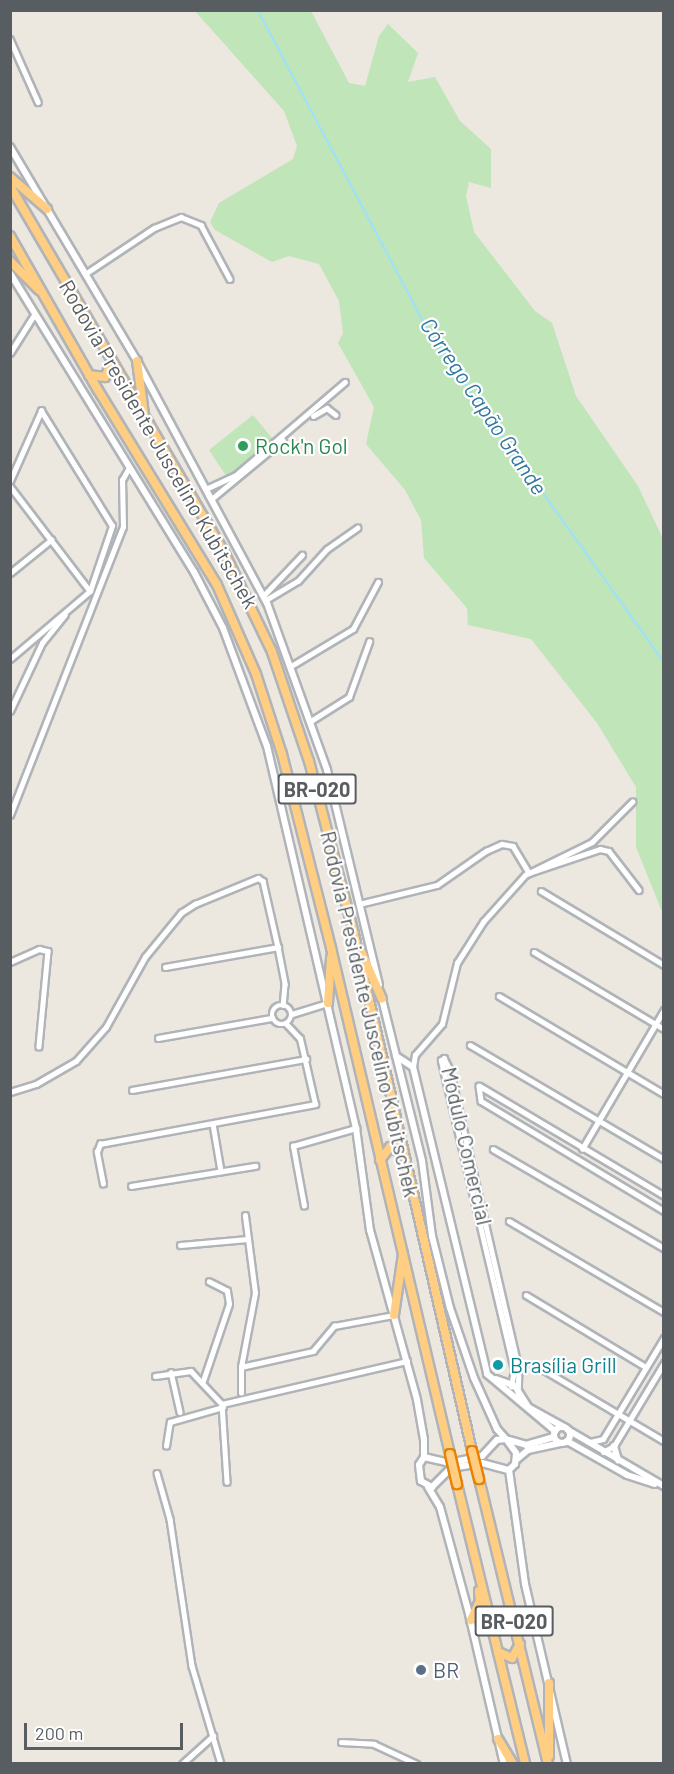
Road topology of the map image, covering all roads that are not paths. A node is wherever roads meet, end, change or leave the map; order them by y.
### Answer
1 (10, 39) edge
2 (38, 102) dead end
3 (10, 147) edge
4 (10, 177) edge
5 (10, 186) edge
6 (47, 209) junction
7 (10, 236) edge
8 (10, 261) edge
9 (10, 273) edge
10 (85, 274) junction
11 (230, 279) dead end
12 (48, 300) junction
13 (34, 315) junction
14 (10, 353) edge
15 (137, 361) junction
16 (112, 362) junction
17 (89, 375) junction
18 (345, 382) dead end
19 (336, 416) dead end
20 (145, 419) junction
21 (129, 468) junction
22 (10, 481) edge
23 (10, 486) edge
24 (208, 488) junction
25 (214, 497) junction
26 (357, 528) dead end
27 (51, 540) junction
28 (302, 555) dead end
29 (10, 573) edge
30 (378, 582) dead end
31 (90, 591) junction
32 (265, 598) junction
33 (72, 606) junction
34 (369, 642) dead end
35 (10, 659) edge
36 (293, 665) junction
37 (10, 711) edge
38 (311, 722) junction
39 (632, 802) dead end
40 (10, 815) edge
41 (529, 873) junction
42 (639, 890) dead end
43 (541, 891) dead end
44 (359, 904) junction
45 (354, 934) junction
46 (278, 947) junction
47 (331, 948) junction
48 (534, 952) dead end
49 (10, 962) edge
50 (663, 965) edge
51 (165, 967) dead end
52 (499, 996) dead end
53 (382, 999) junction
54 (328, 1003) junction
55 (283, 1005) junction
56 (663, 1010) edge
57 (292, 1014) junction
58 (272, 1018) junction
59 (286, 1024) junction
60 (655, 1024) junction
61 (663, 1029) edge
62 (158, 1038) dead end
63 (470, 1045) dead end
64 (39, 1047) dead end
65 (396, 1055) junction
66 (306, 1059) junction
67 (413, 1067) junction
68 (450, 1070) junction
69 (444, 1072) junction
70 (627, 1073) junction
71 (132, 1090) dead end
72 (10, 1092) edge
73 (663, 1094) edge
74 (598, 1121) junction
75 (213, 1124) junction
76 (356, 1128) junction
77 (466, 1135) junction
78 (459, 1137) junction
79 (567, 1140) junction
80 (432, 1148) junction
81 (493, 1149) dead end
82 (582, 1149) junction
83 (560, 1150) junction
84 (404, 1155) junction
85 (663, 1159) edge
86 (380, 1160) junction
87 (422, 1161) junction
88 (255, 1166) dead end
89 (221, 1171) junction
90 (103, 1184) dead end
91 (131, 1186) dead end
92 (480, 1196) junction
93 (473, 1197) junction
94 (663, 1198) edge
95 (304, 1206) dead end
96 (661, 1209) edge
97 (245, 1216) dead end
98 (509, 1221) dead end
99 (248, 1239) junction
100 (180, 1245) dead end
101 (663, 1248) edge
102 (403, 1250) junction
103 (496, 1278) junction
104 (209, 1282) dead end
105 (526, 1295) dead end
106 (663, 1312) edge
107 (394, 1315) junction
108 (663, 1338) edge
109 (661, 1348) edge
110 (408, 1361) junction
111 (663, 1363) edge
112 (646, 1367) junction
113 (241, 1368) junction
114 (517, 1370) junction
115 (544, 1370) dead end
116 (171, 1372) junction
117 (657, 1374) junction
118 (155, 1376) dead end
119 (491, 1377) junction
120 (663, 1378) edge
121 (203, 1381) junction
122 (513, 1385) junction
123 (520, 1391) junction
124 (241, 1393) dead end
125 (511, 1395) junction
126 (223, 1406) junction
127 (180, 1412) dead end
128 (618, 1415) junction
129 (628, 1421) junction
130 (566, 1428) junction
131 (559, 1438) junction
132 (507, 1440) junction
133 (663, 1441) edge
134 (586, 1442) junction
135 (166, 1446) dead end
136 (614, 1446) junction
137 (603, 1452) junction
138 (594, 1455) junction
139 (424, 1457) junction
140 (516, 1460) junction
141 (618, 1460) junction
142 (509, 1470) junction
143 (158, 1473) dead end
144 (227, 1482) dead end
145 (428, 1486) junction
146 (663, 1486) edge
147 (479, 1577) junction
148 (471, 1620) junction
149 (520, 1643) junction
150 (498, 1652) junction
151 (549, 1683) junction
152 (213, 1736) junction
153 (498, 1739) junction
154 (341, 1742) dead end
155 (182, 1764) edge
156 (221, 1764) edge
157 (417, 1764) edge
158 (504, 1764) edge
159 (513, 1764) edge
160 (525, 1764) edge
161 (549, 1764) edge
162 (567, 1764) edge

1 - 2 street
3 - 6 main road
4 - 6 highway
5 - 16 highway, Rodovia Presidente Juscelino Kubitschek / BR-020
6 - 10 main road
7 - 12 highway, Rodovia Presidente Juscelino Kubitschek / BR-020
8 - 12 highway
9 - 13 main road
10 - 11 street
10 - 15 main road
12 - 17 highway, Rodovia Presidente Juscelino Kubitschek / BR-020
13 - 14 street
13 - 21 main road
15 - 20 highway
15 - 24 main road
16 - 17 highway
16 - 20 highway, Rodovia Presidente Juscelino Kubitschek / BR-020
17 - 47 highway, Rodovia Presidente Juscelino Kubitschek / BR-020
18 - 24 street
19 - 25 street
20 - 45 highway, Rodovia Presidente Juscelino Kubitschek / BR-020
21 - 40 street
21 - 54 main road
22 - 31 street
23 - 27 street
24 - 25 main road
25 - 32 main road
26 - 32 street
27 - 29 street
27 - 31 street
28 - 32 street
30 - 36 street
31 - 33 street
32 - 36 main road
33 - 35 street
33 - 37 street
34 - 38 street
36 - 38 main road
38 - 44 main road
39 - 41 street
41 - 42 street
41 - 44 street
41 - 67 street
43 - 50 street
44 - 53 main road
45 - 53 highway
45 - 84 highway, Rodovia Presidente Juscelino Kubitschek / BR-020
46 - 51 street
46 - 55 street
46 - 72 street
47 - 54 highway
47 - 86 highway, Rodovia Presidente Juscelino Kubitschek / BR-020
48 - 60 street
49 - 64 street
52 - 70 street
53 - 65 main road
54 - 57 street
54 - 76 main road
55 - 57 street
55 - 58 street
56 - 60 street
57 - 59 street
58 - 59 street
58 - 62 street
59 - 66 street
60 - 61 street
60 - 70 street
63 - 74 street
65 - 67 main road, Módulo Comercial
65 - 87 main road
66 - 71 street
66 - 75 street
67 - 80 main road, Módulo Comercial
68 - 69 street
68 - 69 street, Módulo Comercial
68 - 77 street, Módulo Comercial
69 - 78 street, Módulo Comercial
70 - 73 street
70 - 74 street
74 - 82 street
74 - 85 street
75 - 89 street
75 - 90 street
76 - 95 street
76 - 107 main road
77 - 78 street
77 - 92 street, Módulo Comercial
78 - 93 street, Módulo Comercial
79 - 82 street
79 - 83 street
79 - 83 street
80 - 87 main road, Módulo Comercial
80 - 119 main road, Módulo Comercial
81 - 101 street
82 - 94 street
83 - 96 street
84 - 86 highway
84 - 149 highway, Rodovia Presidente Juscelino Kubitschek / BR-020, bridge
86 - 102 highway, Rodovia Presidente Juscelino Kubitschek / BR-020
87 - 132 main road
88 - 89 street
89 - 91 street
92 - 93 street
92 - 103 street, Módulo Comercial
93 - 103 street, Módulo Comercial
94 - 96 street
97 - 99 street
98 - 106 street
99 - 100 street
99 - 113 street
102 - 107 highway
102 - 147 highway, Rodovia Presidente Juscelino Kubitschek / BR-020, bridge
103 - 114 street, Módulo Comercial
104 - 121 street
105 - 112 street
107 - 110 main road
107 - 113 street
108 - 109 street
109 - 112 street
110 - 126 street
110 - 139 main road
111 - 117 street
112 - 128 street
113 - 124 street
114 - 122 street, Módulo Comercial
114 - 123 street, Módulo Comercial
115 - 128 street
116 - 118 street
116 - 121 street
116 - 127 street
117 - 120 street
117 - 129 street
119 - 122 main road
119 - 125 main road, Módulo Comercial
121 - 126 street
122 - 123 main road
122 - 125 street, Módulo Comercial
123 - 125 street
123 - 130 main road
125 - 131 main road, Módulo Comercial
126 - 135 street
126 - 144 street
128 - 129 street
128 - 134 street
129 - 133 street
129 - 136 street
130 - 131 main road
130 - 131 main road
130 - 134 main road
131 - 132 main road
131 - 138 main road, Módulo Comercial
131 - 140 main road
132 - 139 main road
132 - 140 main road
134 - 137 main road
136 - 137 street
136 - 141 main road
137 - 138 main road
137 - 141 main road
138 - 146 main road, Módulo Comercial
139 - 145 main road
140 - 142 main road
141 - 146 main road
142 - 145 main road
142 - 151 main road
143 - 152 street
145 - 148 main road
147 - 148 highway
147 - 150 highway, BR-020
148 - 153 main road
149 - 150 highway
149 - 161 highway, BR-020
150 - 160 highway, BR-020
151 - 161 highway
151 - 162 main road
152 - 155 street
152 - 156 street
153 - 158 main road
153 - 159 highway
154 - 157 street

